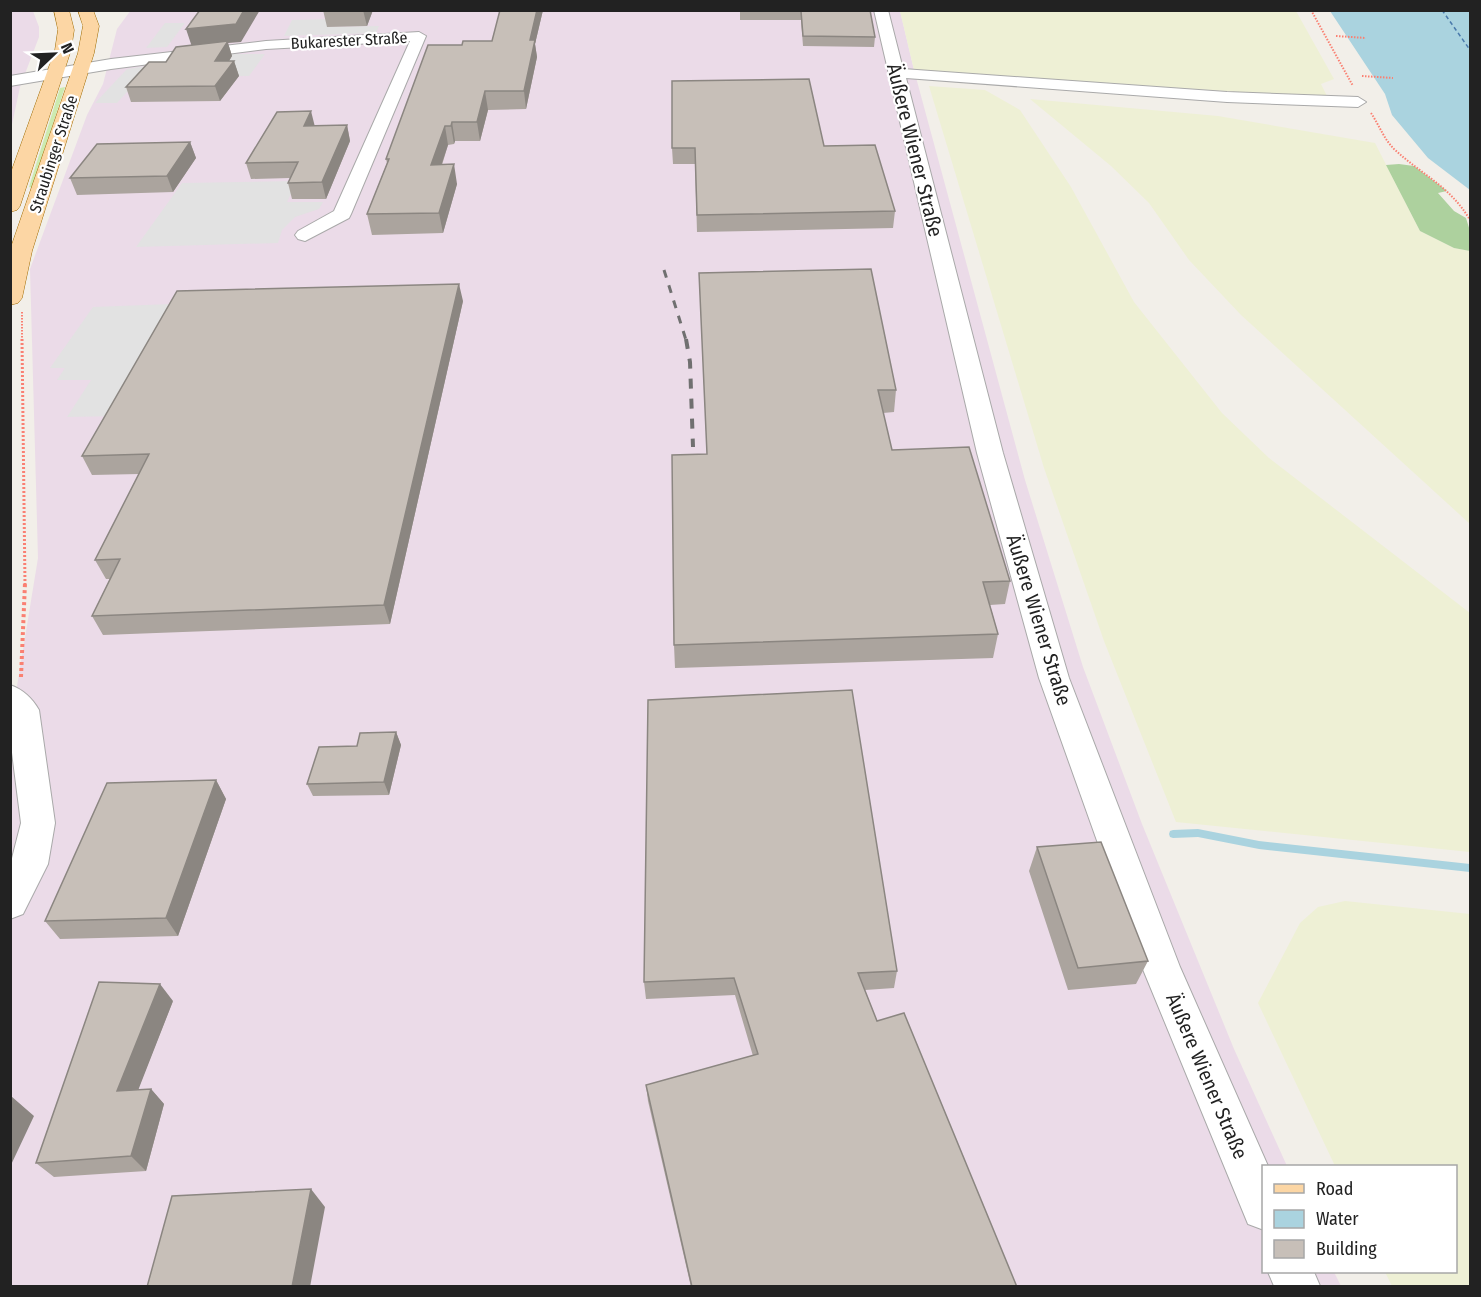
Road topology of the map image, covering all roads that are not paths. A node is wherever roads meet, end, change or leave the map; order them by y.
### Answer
1 (61, 10) edge
2 (85, 10) edge
3 (880, 10) edge
4 (80, 69) junction
5 (896, 73) junction
6 (53, 74) junction
7 (10, 81) edge
8 (1358, 102) road end
9 (10, 206) edge
10 (305, 235) dead end
11 (16, 301) edge
12 (15, 700) edge
13 (10, 903) edge
14 (1262, 1206) edge
15 (1291, 1273) edge
16 (1297, 1287) edge

1 - 6 main road, Straubinger Straße
2 - 4 main road, Straubinger Straße
3 - 5 street, Äußere Wiener Straße
4 - 6 street
4 - 10 street, Bukarester Straße
4 - 11 main road, Straubinger Straße
5 - 8 street
5 - 14 street, Äußere Wiener Straße
6 - 7 street
6 - 9 main road, Straubinger Straße
12 - 13 street
15 - 16 street

